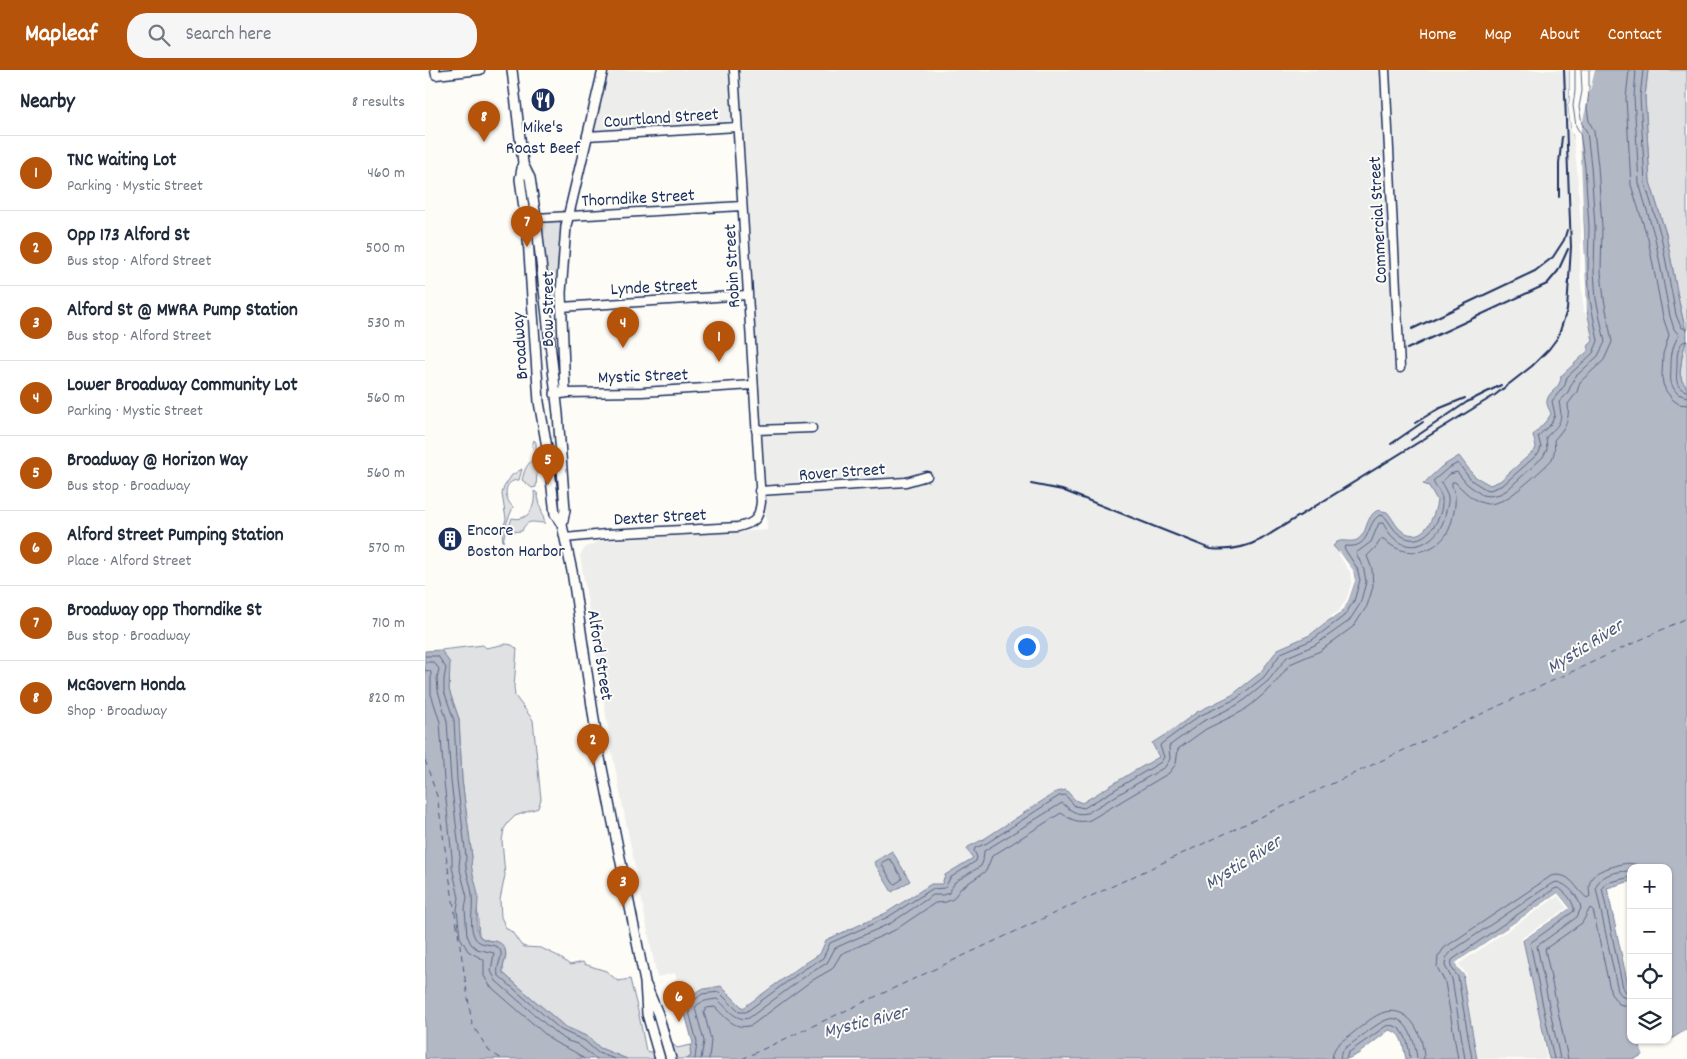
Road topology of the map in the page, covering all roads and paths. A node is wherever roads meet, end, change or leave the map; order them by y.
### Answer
1 (435, 70) edge
2 (480, 70) edge
3 (512, 70) edge
4 (603, 70) edge
5 (734, 70) edge
6 (1385, 70) edge
7 (737, 127) junction
8 (587, 136) junction
9 (523, 163) junction
10 (742, 206) junction
11 (567, 216) junction
12 (535, 218) junction
13 (747, 295) junction
14 (561, 306) junction
15 (1400, 368) dead end
16 (753, 385) junction
17 (565, 393) junction
18 (555, 394) junction
19 (812, 428) dead end
20 (755, 430) junction
21 (927, 476) dead end
22 (759, 491) junction
23 (755, 520) joint
24 (562, 525) junction
25 (565, 538) junction
26 (645, 982) junction
27 (660, 1059) edge
28 (671, 1059) edge

1 - 2 street
3 - 9 main road, Broadway
4 - 8 main road, Bow Street
5 - 7 street, Robin Street
6 - 15 street, Commercial Street
7 - 8 street, Courtland Street
7 - 10 street, Robin Street
8 - 11 main road, Bow Street
9 - 12 main road, Broadway
9 - 24 main road, Broadway
10 - 11 street, Thorndike Street
10 - 13 street, Robin Street
11 - 12 street, Thorndike Street
11 - 14 main road, Bow Street
12 - 18 main road, Broadway
13 - 14 street, Lynde Street
13 - 16 street, Robin Street
14 - 17 main road, Bow Street
16 - 17 street, Mystic Street
16 - 20 street, Robin Street
17 - 18 main road
18 - 24 main road, Broadway
19 - 20 street
20 - 22 street, Robin Street
21 - 22 street, Rover Street
22 - 23 street, Robin Street
23 - 25 street, Dexter Street
24 - 25 main road, Broadway
25 - 26 main road, Alford Street
26 - 27 main road, Alford Street
26 - 28 main road, Alford Street

